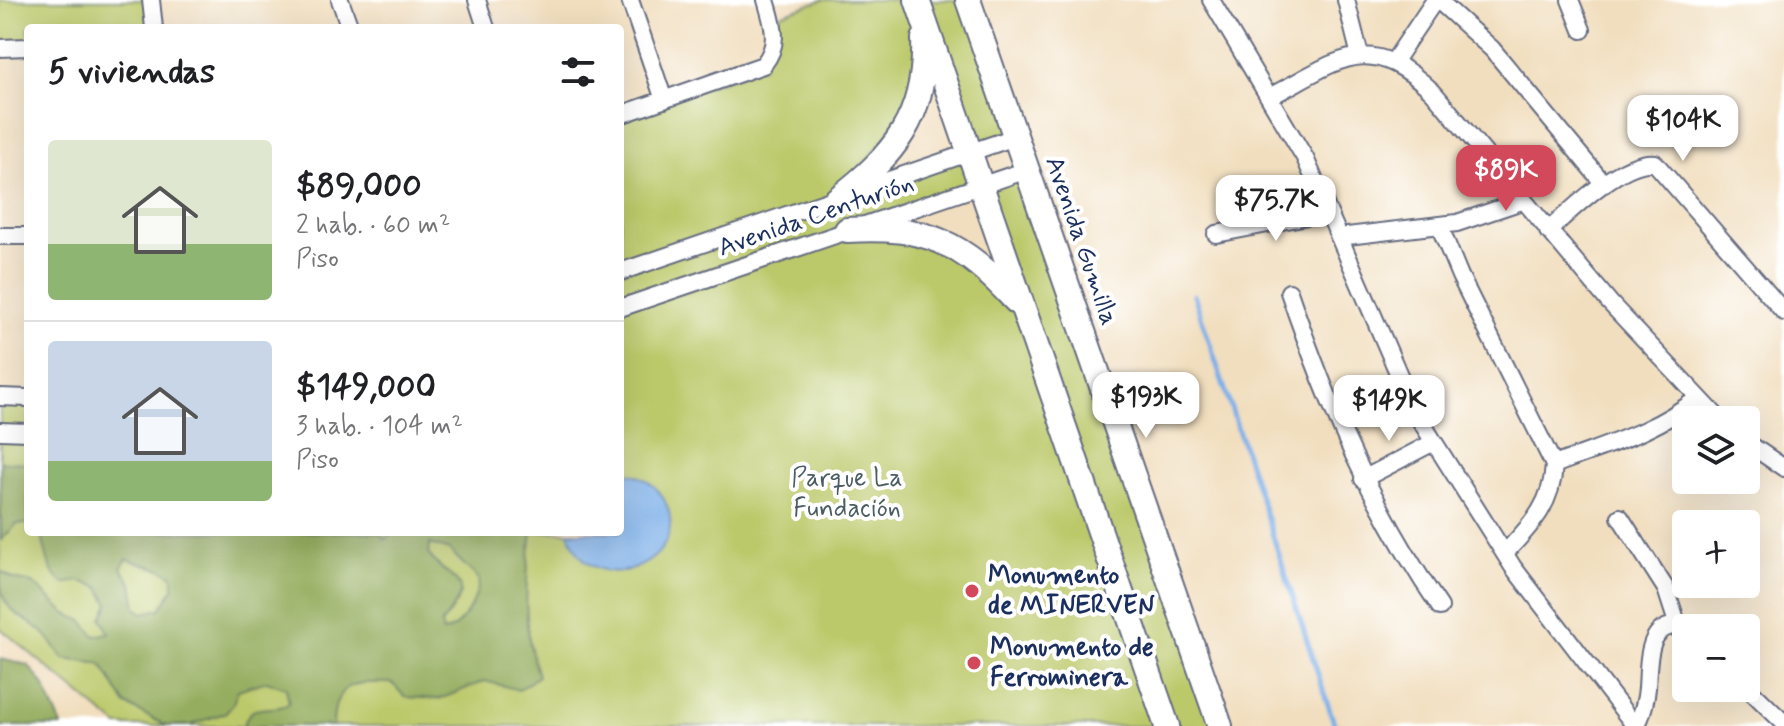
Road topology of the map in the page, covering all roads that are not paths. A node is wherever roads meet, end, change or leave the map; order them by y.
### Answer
1 (151, 0) edge
2 (340, 0) edge
3 (477, 0) edge
4 (630, 0) edge
5 (766, 0) edge
6 (968, 0) edge
7 (1211, 0) edge
8 (1346, 0) edge
9 (1437, 0) edge
10 (1570, 0) edge
11 (920, 8) edge
12 (154, 24) edge
13 (349, 24) edge
14 (485, 24) edge
15 (1582, 30) dead end
16 (24, 47) edge
17 (0, 48) edge
18 (1360, 56) junction
19 (1394, 61) junction
20 (1269, 97) junction
21 (664, 100) junction
22 (624, 114) edge
23 (1015, 137) junction
24 (970, 153) junction
25 (1027, 170) junction
26 (1604, 184) junction
27 (981, 185) junction
28 (836, 200) junction
29 (1522, 201) junction
30 (1328, 212) junction
31 (1439, 225) junction
32 (847, 230) junction
33 (1548, 231) junction
34 (1216, 234) dead end
35 (0, 236) edge
36 (24, 236) edge
37 (1339, 237) junction
38 (624, 271) edge
39 (1289, 292) dead end
40 (624, 307) edge
41 (1023, 307) junction
42 (1784, 312) edge
43 (0, 397) edge
44 (24, 398) edge
45 (1698, 398) junction
46 (1706, 406) edge
47 (0, 431) edge
48 (24, 432) edge
49 (1434, 442) junction
50 (1760, 452) edge
51 (1554, 465) junction
52 (1784, 468) edge
53 (1363, 479) junction
54 (1620, 517) dead end
55 (1505, 553) junction
56 (1440, 607) dead end
57 (1678, 614) edge
58 (1672, 630) edge
59 (1760, 700) edge
60 (1784, 723) edge
61 (1167, 726) edge
62 (1220, 726) edge
63 (1636, 726) edge

1 - 12 street
2 - 13 street
3 - 14 street
4 - 21 street
5 - 21 street
6 - 23 main road, Avenida Gumilla
7 - 20 street
8 - 18 street
9 - 19 street
9 - 26 street
10 - 15 street
11 - 24 main road
11 - 28 main road
16 - 17 street
18 - 19 street
18 - 20 street
19 - 29 street
20 - 30 street
21 - 22 street
23 - 24 street, Avenida Centurión
23 - 25 main road, Avenida Gumilla
24 - 27 main road
24 - 28 street, Avenida Centurión
25 - 27 street, Avenida Centurión
25 - 62 main road, Avenida Gumilla
26 - 33 street
26 - 42 street
27 - 32 street, Avenida Centurión
27 - 41 main road
28 - 38 street, Avenida Centurión
29 - 31 street
29 - 33 street
30 - 34 street
30 - 37 street
31 - 37 street
31 - 51 street
32 - 40 street, Avenida Centurión
32 - 41 main road
33 - 45 street
35 - 36 street
37 - 49 street
39 - 53 street
41 - 61 main road
43 - 44 street
45 - 46 street
45 - 51 street
47 - 48 street
49 - 53 street
49 - 55 street
50 - 52 street
51 - 55 street
53 - 56 street
54 - 57 street
55 - 63 street
58 - 63 street
59 - 60 street

